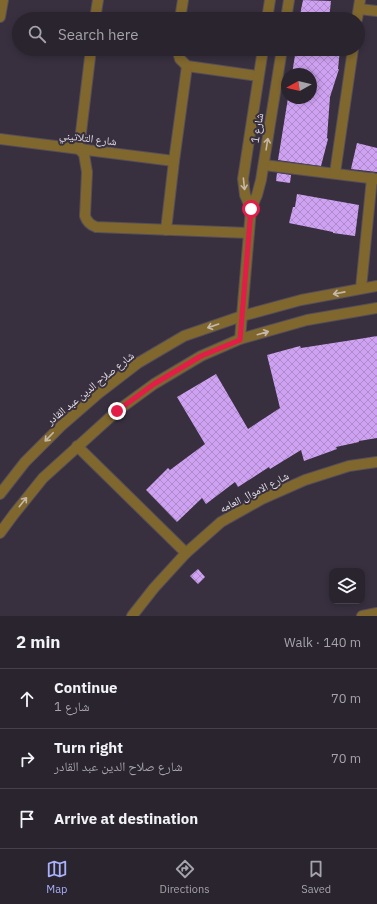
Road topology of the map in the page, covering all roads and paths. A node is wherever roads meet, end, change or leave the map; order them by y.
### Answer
1 (3, 0) edge
2 (98, 0) edge
3 (184, 0) edge
4 (268, 0) edge
5 (289, 0) edge
6 (359, 9) edge
7 (377, 11) edge
8 (96, 12) edge
9 (181, 12) edge
10 (267, 12) edge
11 (287, 12) edge
12 (0, 18) edge
13 (90, 56) edge
14 (179, 56) edge
15 (262, 56) edge
16 (281, 56) edge
17 (352, 56) edge
18 (187, 66) junction
19 (258, 76) junction
20 (0, 138) edge
21 (79, 149) junction
22 (174, 161) junction
23 (264, 165) junction
24 (335, 173) junction
25 (374, 178) edge
26 (251, 209) junction
27 (166, 230) junction
28 (249, 233) junction
29 (377, 286) edge
30 (361, 288) junction
31 (377, 308) edge
32 (242, 316) junction
33 (240, 340) junction
34 (77, 446) junction
35 (377, 462) edge
36 (0, 494) edge
37 (0, 533) edge
38 (186, 553) junction
39 (377, 613) edge
40 (132, 616) edge
41 (362, 616) edge

1 - 12 street
2 - 8 street
3 - 9 street
4 - 10 street
5 - 11 street
6 - 7 street
13 - 21 street
14 - 18 street
15 - 19 street, شارع 1
23 -> 16 street, شارع 1
17 - 24 street
18 - 19 street
18 - 22 street
19 -> 26 street, شارع 1
20 - 21 street, شارع التلاتيني
21 - 22 street, شارع التلاتيني
21 - 27 street
22 - 27 street
23 - 24 street
23 - 26 street, شارع 1
24 - 25 street
25 - 30 street
26 - 28 street, شارع 1
27 - 28 street
28 - 32 street, شارع 1
29 - 30 street, شارع صلاح الدين عبد القادر
30 -> 32 street, شارع صلاح الدين عبد القادر
33 -> 31 street
32 - 33 street, شارع 1
32 -> 36 street, شارع صلاح الدين عبد القادر
33 - 34 street
37 -> 34 street
34 - 38 street
35 - 38 street, شارع الاموال العامه
38 - 40 street, شارع الاموال العامه
39 - 41 street

